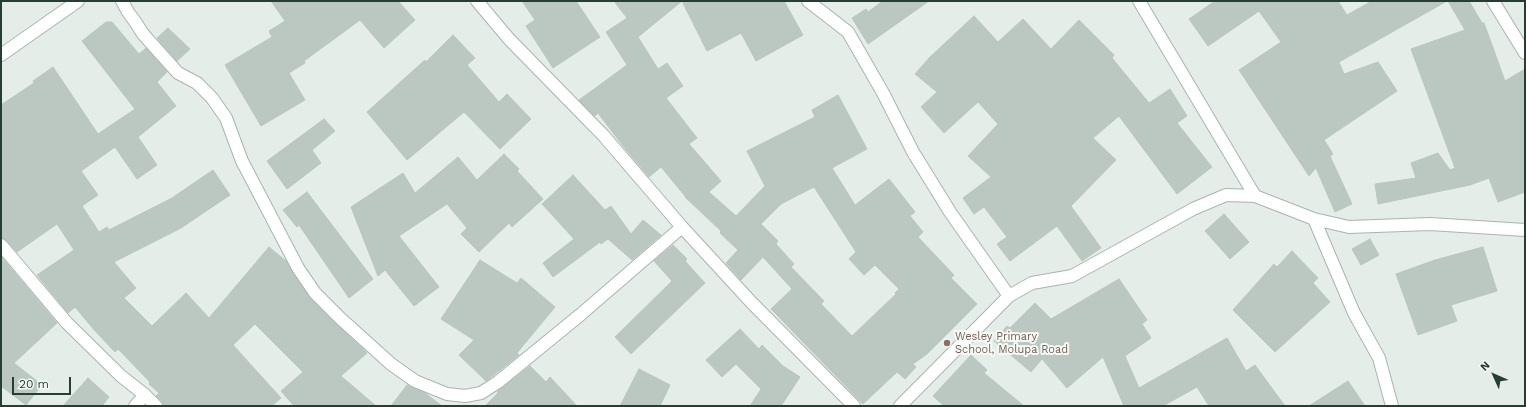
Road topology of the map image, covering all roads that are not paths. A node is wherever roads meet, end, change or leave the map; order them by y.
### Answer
1 (78, 1) edge
2 (122, 1) edge
3 (477, 1) edge
4 (808, 1) edge
5 (1138, 1) edge
6 (1493, 1) edge
7 (1525, 53) edge
8 (1, 55) edge
9 (1255, 196) junction
10 (1314, 219) junction
11 (682, 227) junction
12 (1525, 230) edge
13 (1, 245) edge
14 (1009, 296) junction
15 (145, 395) junction
16 (135, 406) edge
17 (156, 406) edge
18 (854, 406) edge
19 (900, 406) edge
20 (1392, 406) edge

1 - 8 street
2 - 11 street
3 - 11 street
4 - 14 street
5 - 9 street
6 - 7 street
9 - 10 street
9 - 14 street
10 - 12 street
10 - 20 street
11 - 18 street
13 - 15 street
14 - 19 street
15 - 16 street
15 - 17 street

